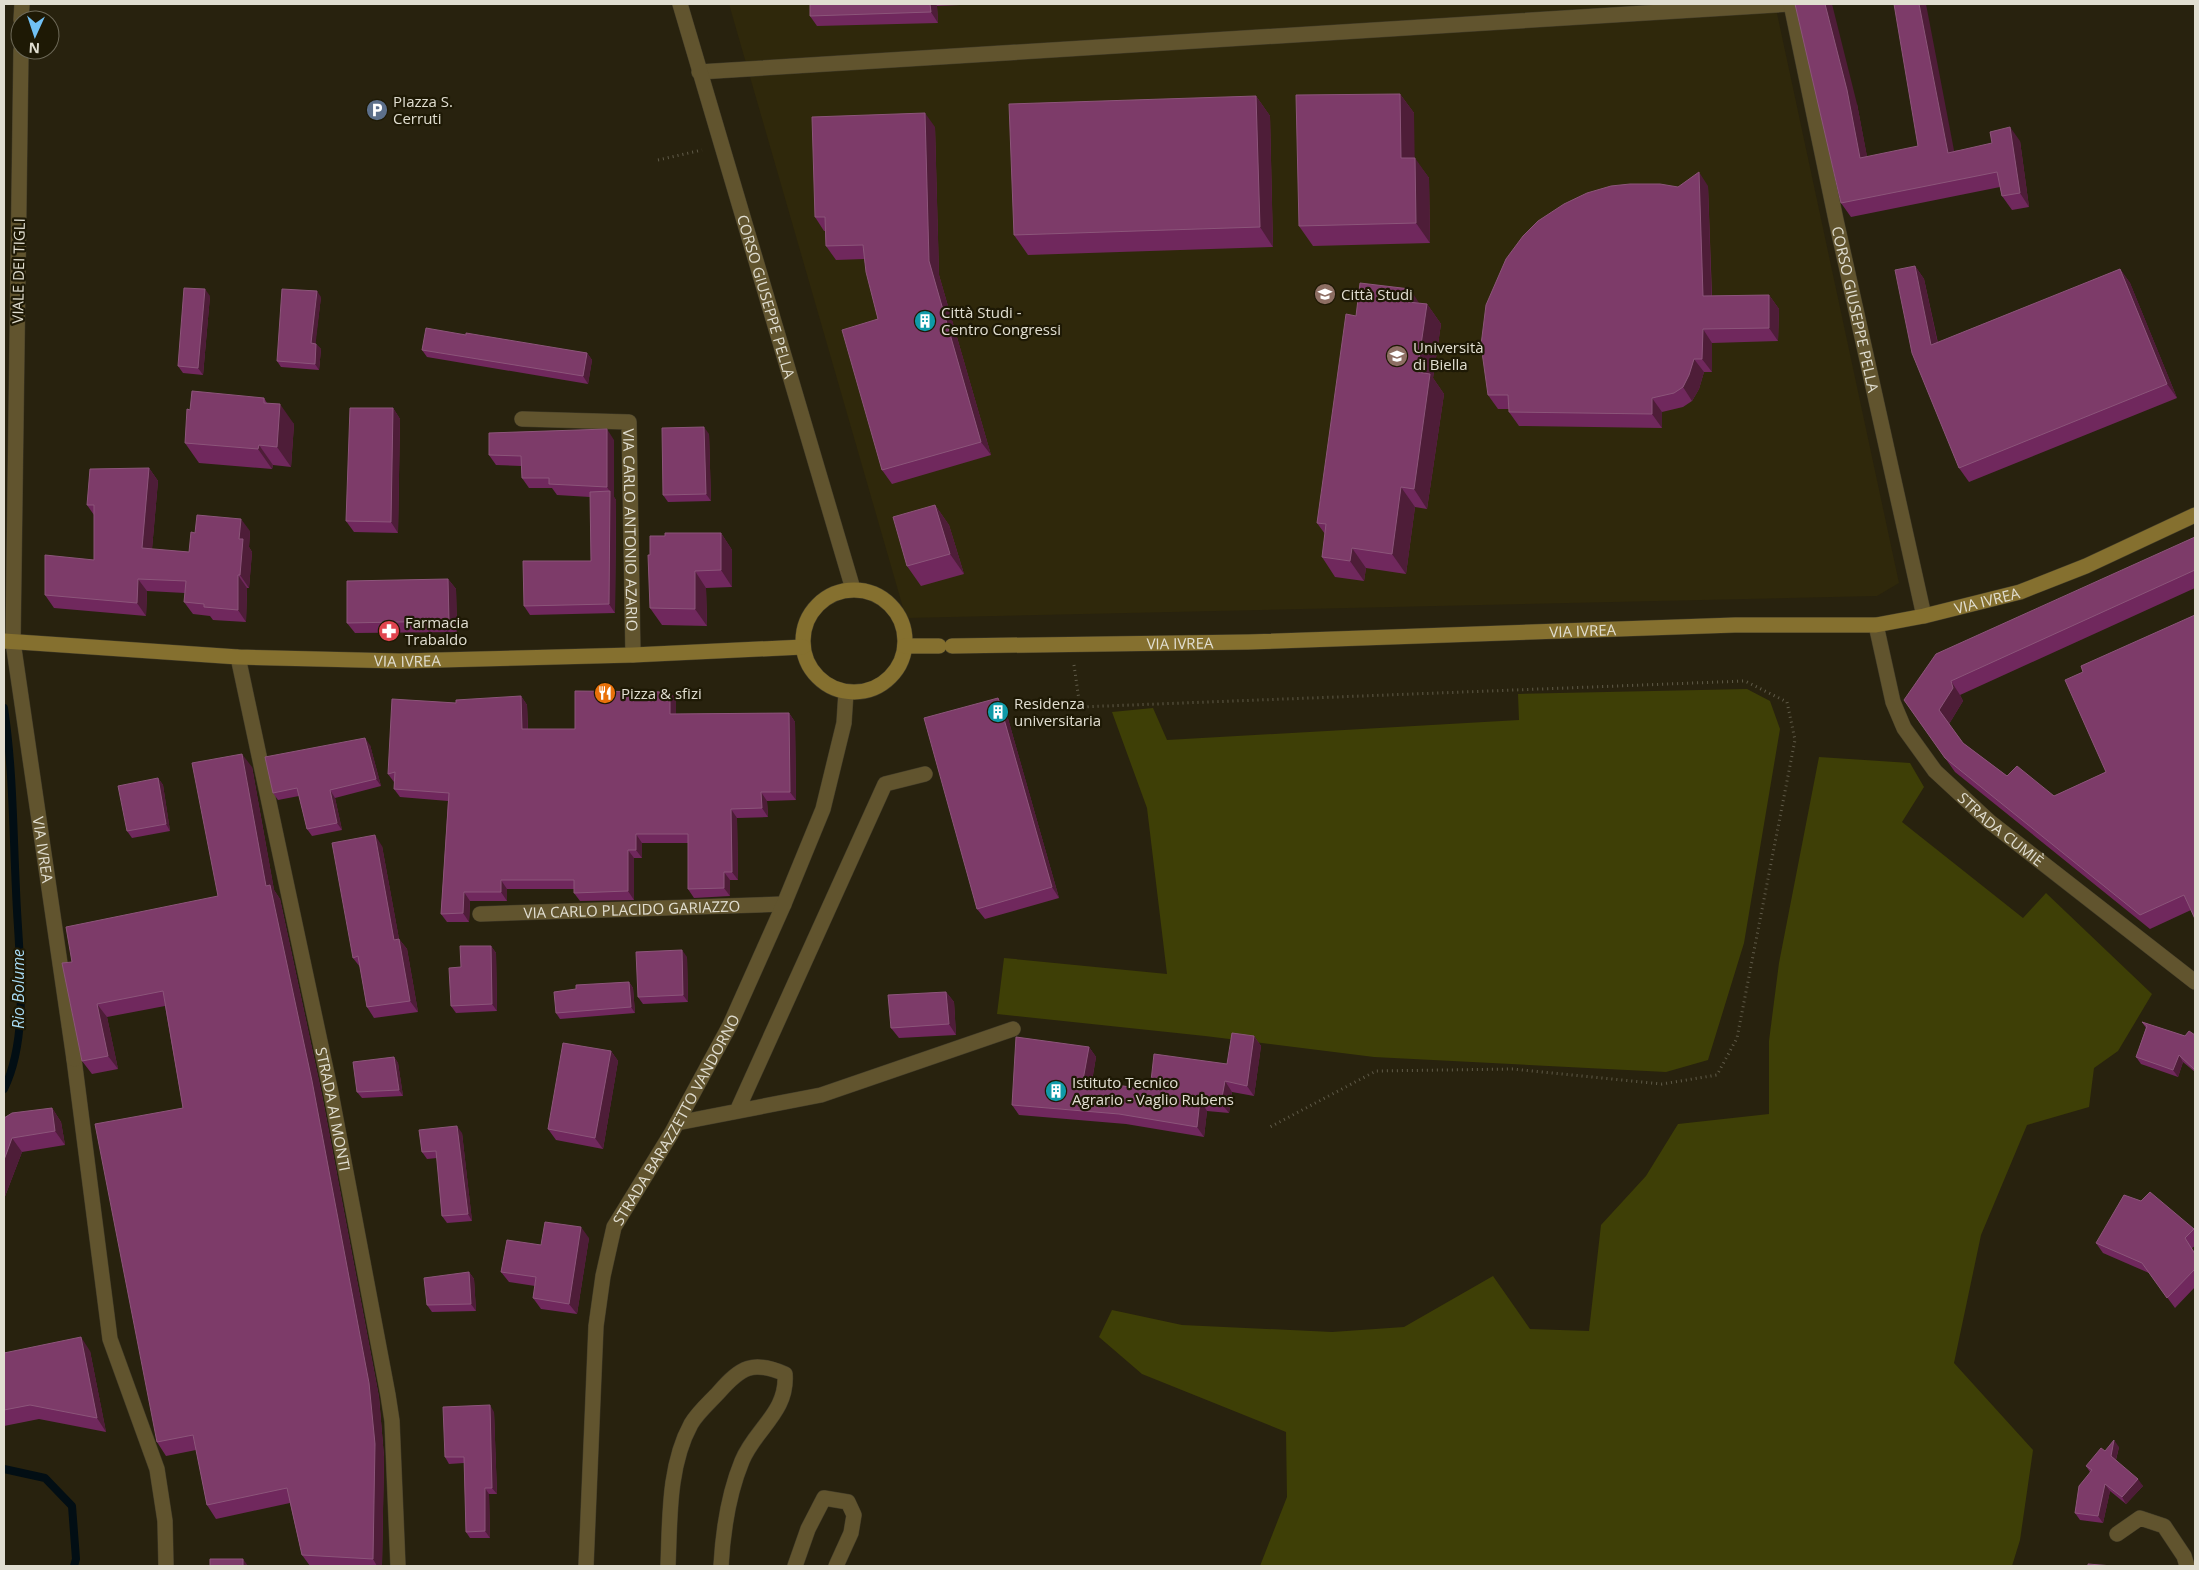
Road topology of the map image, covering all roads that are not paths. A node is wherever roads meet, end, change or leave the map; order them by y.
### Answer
1 (680, 4) edge
2 (1791, 4) edge
3 (21, 60) edge
4 (699, 72) junction
5 (522, 419) dead end
6 (2195, 515) edge
7 (853, 589) junction
8 (1924, 616) junction
9 (1876, 625) junction
10 (8, 642) edge
11 (905, 646) junction
12 (803, 647) junction
13 (633, 655) junction
14 (238, 657) junction
15 (846, 692) junction
16 (925, 774) dead end
17 (784, 904) junction
18 (480, 914) dead end
19 (2195, 982) edge
20 (1013, 1029) dead end
21 (737, 1111) junction
22 (677, 1123) junction
23 (2117, 1534) dead end
24 (166, 1566) edge
25 (398, 1566) edge
26 (586, 1566) edge
27 (668, 1566) edge
28 (722, 1566) edge
29 (795, 1566) edge
30 (836, 1566) edge
31 (2187, 1566) edge

1 - 4 street, CORSO GIUSEPPE PELLA
2 - 4 street
2 - 8 street, CORSO GIUSEPPE PELLA
3 - 10 street, VIALE DEI TIGLI
4 - 7 street, CORSO GIUSEPPE PELLA
5 - 13 street, VIA CARLO ANTONIO AZARIO
6 - 8 main road, VIA IVREA
7 - 11 main road
7 - 12 main road
8 - 9 main road, VIA IVREA
9 - 11 main road, VIA IVREA
9 - 19 street, STRADA CUMIÈ
10 - 14 main road, VIA IVREA
10 - 24 street, VIA IVREA
11 - 15 main road
12 - 13 main road, VIA IVREA
12 - 15 main road
13 - 14 main road, VIA IVREA
14 - 25 street, STRADA AI MONTI
15 - 17 street, STRADA BARAZZETTO VANDORNO
16 - 21 street
17 - 18 street, VIA CARLO PLACIDO GARIAZZO
17 - 22 street, STRADA BARAZZETTO VANDORNO
20 - 21 street
21 - 22 street
22 - 26 street, STRADA BARAZZETTO VANDORNO
23 - 31 street
27 - 28 street
29 - 30 street

